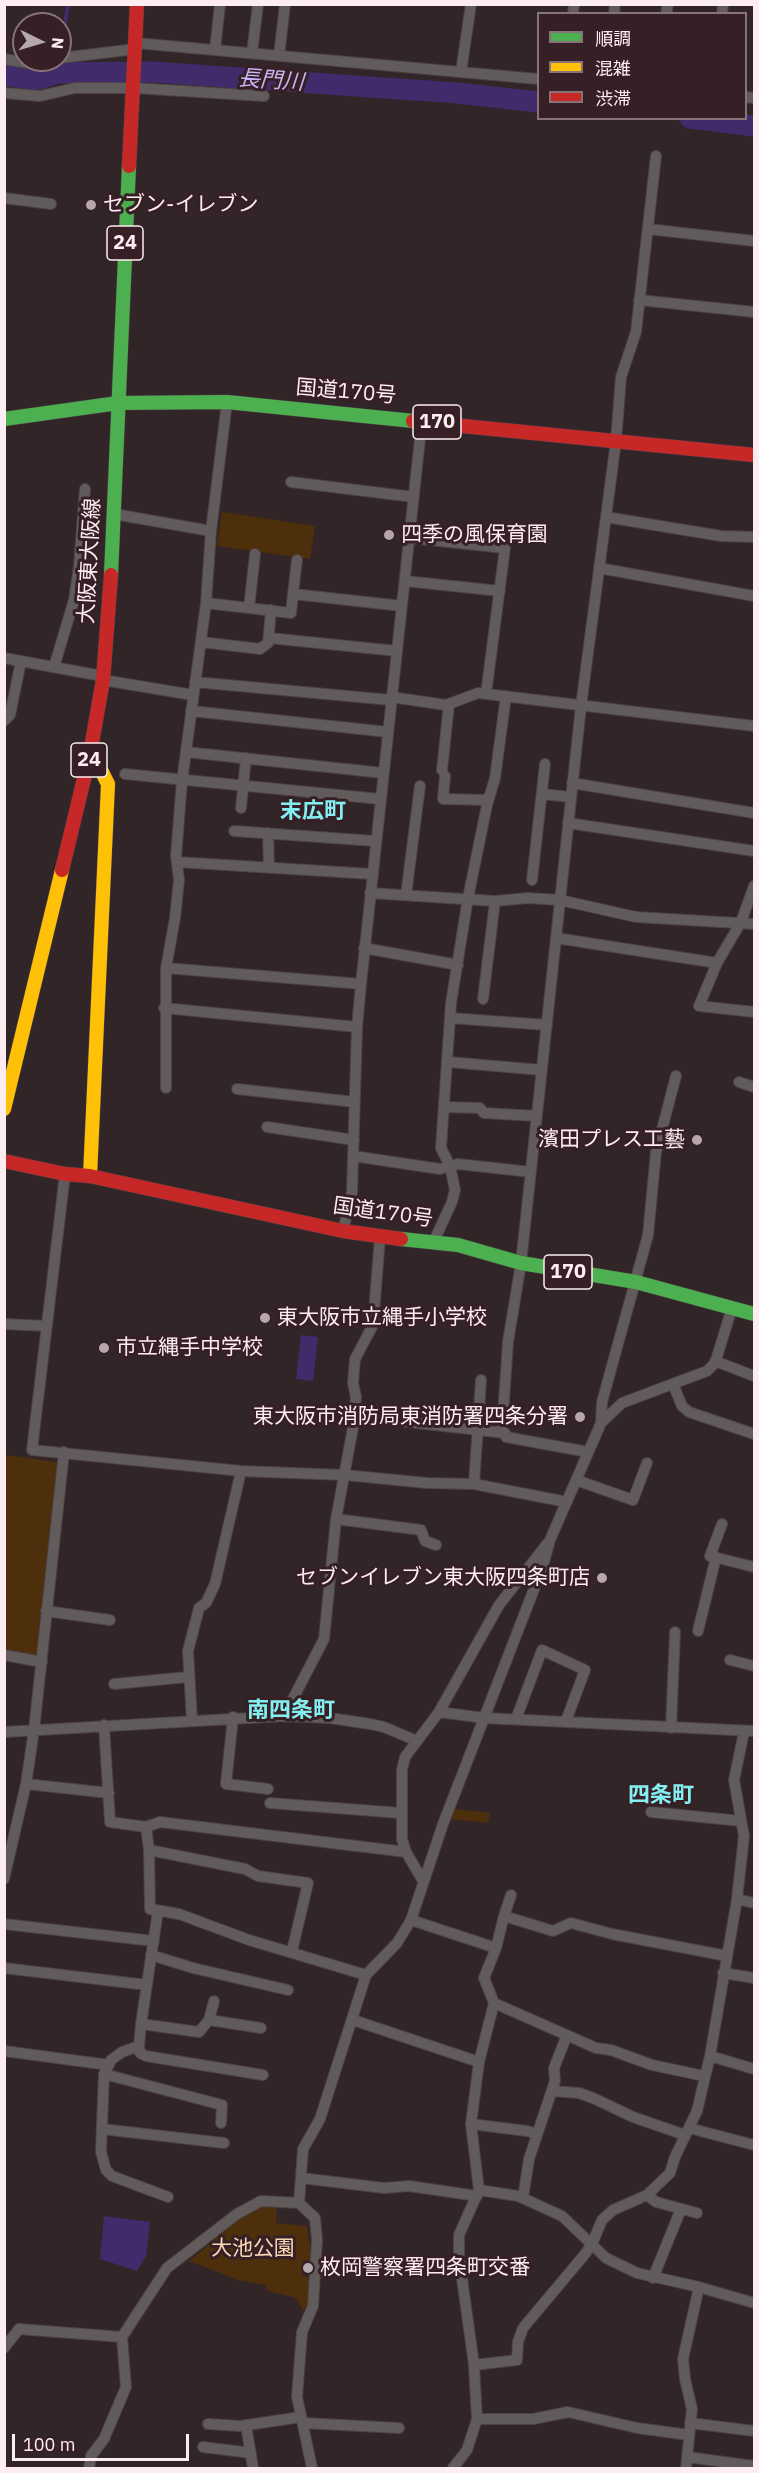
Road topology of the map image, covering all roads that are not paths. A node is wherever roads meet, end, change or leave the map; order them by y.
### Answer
1 (137, 4) edge
2 (220, 4) edge
3 (258, 4) edge
4 (285, 4) edge
5 (471, 4) edge
6 (215, 50) junction
7 (135, 52) junction
8 (252, 53) junction
9 (279, 56) junction
10 (72, 57) edge
11 (461, 72) junction
12 (537, 79) edge
13 (134, 85) junction
14 (4, 93) edge
15 (264, 96) dead end
16 (656, 156) dead end
17 (4, 198) edge
18 (51, 204) dead end
19 (648, 229) junction
20 (754, 241) edge
21 (639, 300) junction
22 (754, 312) edge
23 (227, 402) junction
24 (118, 403) junction
25 (4, 419) edge
26 (422, 420) junction
27 (616, 441) junction
28 (754, 455) edge
29 (291, 483) dead end
30 (85, 489) dead end
31 (414, 497) junction
32 (114, 514) junction
33 (606, 517) junction
34 (211, 531) junction
35 (754, 537) edge
36 (410, 538) junction
37 (255, 554) dead end
38 (297, 560) dead end
39 (599, 568) junction
40 (405, 581) junction
41 (500, 591) junction
42 (293, 594) junction
43 (754, 596) edge
44 (206, 603) junction
45 (402, 606) junction
46 (249, 608) junction
47 (271, 610) junction
48 (269, 638) junction
49 (201, 642) junction
50 (397, 651) junction
51 (4, 658) edge
52 (21, 661) junction
53 (54, 668) junction
54 (103, 678) junction
55 (195, 682) junction
56 (486, 694) junction
57 (193, 695) junction
58 (506, 696) junction
59 (391, 698) junction
60 (9, 700) edge
61 (449, 704) junction
62 (581, 706) junction
63 (191, 711) junction
64 (4, 722) edge
65 (754, 726) edge
66 (388, 732) junction
67 (186, 752) junction
68 (246, 758) junction
69 (545, 764) dead end
70 (88, 765) junction
71 (383, 773) junction
72 (124, 774) dead end
73 (182, 781) junction
74 (572, 783) junction
75 (243, 786) junction
76 (420, 786) dead end
77 (542, 794) junction
78 (570, 797) junction
79 (380, 799) junction
80 (488, 800) junction
81 (241, 808) dead end
82 (754, 813) edge
83 (568, 823) junction
84 (234, 831) dead end
85 (268, 833) junction
86 (375, 841) junction
87 (754, 851) edge
88 (177, 862) junction
89 (269, 868) junction
90 (372, 874) junction
91 (532, 880) dead end
92 (754, 886) edge
93 (370, 893) junction
94 (406, 895) junction
95 (468, 898) junction
96 (560, 900) junction
97 (495, 901) junction
98 (741, 922) junction
99 (754, 924) edge
100 (556, 938) junction
101 (364, 948) junction
102 (717, 963) junction
103 (458, 965) junction
104 (166, 968) junction
105 (361, 984) junction
106 (483, 999) dead end
107 (164, 1008) junction
108 (754, 1012) edge
109 (450, 1018) junction
110 (547, 1025) junction
111 (357, 1028) junction
112 (448, 1062) junction
113 (542, 1070) junction
114 (676, 1076) dead end
115 (739, 1082) dead end
116 (754, 1087) edge
117 (166, 1088) dead end
118 (237, 1089) dead end
119 (355, 1102) junction
120 (445, 1107) junction
121 (4, 1109) edge
122 (537, 1116) junction
123 (267, 1127) dead end
124 (354, 1140) junction
125 (353, 1156) junction
126 (4, 1161) edge
127 (450, 1166) junction
128 (531, 1172) junction
129 (65, 1174) junction
130 (90, 1176) junction
131 (343, 1231) junction
132 (380, 1237) junction
133 (434, 1241) junction
134 (521, 1263) junction
135 (636, 1282) junction
136 (732, 1308) junction
137 (754, 1314) edge
138 (4, 1324) edge
139 (47, 1326) junction
140 (715, 1361) junction
141 (754, 1376) edge
142 (481, 1380) dead end
143 (673, 1384) junction
144 (355, 1416) junction
145 (601, 1423) junction
146 (478, 1431) junction
147 (505, 1433) junction
148 (754, 1434) edge
149 (64, 1452) junction
150 (588, 1452) junction
151 (647, 1463) dead end
152 (241, 1471) junction
153 (345, 1475) junction
154 (576, 1480) junction
155 (474, 1484) junction
156 (567, 1502) junction
157 (336, 1519) junction
158 (722, 1524) dead end
159 (550, 1540) junction
160 (436, 1545) dead end
161 (716, 1557) junction
162 (754, 1567) edge
163 (46, 1611) junction
164 (110, 1620) dead end
165 (698, 1631) dead end
166 (675, 1632) dead end
167 (4, 1655) edge
168 (730, 1659) dead end
169 (42, 1662) junction
170 (754, 1666) edge
171 (188, 1677) junction
172 (114, 1684) dead end
173 (439, 1713) junction
174 (284, 1716) junction
175 (233, 1717) junction
176 (484, 1718) junction
177 (516, 1719) junction
178 (192, 1721) junction
179 (566, 1721) junction
180 (104, 1725) junction
181 (671, 1728) junction
182 (34, 1730) junction
183 (749, 1731) edge
184 (4, 1732) edge
185 (417, 1741) junction
186 (26, 1784) junction
187 (268, 1789) dead end
188 (109, 1793) junction
189 (270, 1803) dead end
190 (651, 1812) dead end
191 (401, 1813) junction
192 (741, 1821) junction
193 (146, 1827) junction
194 (149, 1850) junction
195 (406, 1852) junction
196 (4, 1879) edge
197 (423, 1881) junction
198 (511, 1895) dead end
199 (737, 1899) junction
200 (754, 1903) edge
201 (158, 1911) junction
202 (504, 1916) junction
203 (411, 1920) junction
204 (4, 1924) edge
205 (154, 1941) junction
206 (496, 1948) junction
207 (292, 1951) junction
208 (151, 1955) junction
209 (726, 1956) junction
210 (4, 1968) edge
211 (723, 1973) junction
212 (366, 1975) junction
213 (754, 1978) edge
214 (147, 1985) junction
215 (288, 1989) dead end
216 (214, 2001) dead end
217 (494, 2003) junction
218 (209, 2020) junction
219 (353, 2020) junction
220 (141, 2024) junction
221 (261, 2028) dead end
222 (567, 2035) junction
223 (139, 2046) junction
224 (4, 2051) edge
225 (710, 2056) junction
226 (479, 2062) junction
227 (754, 2069) edge
228 (106, 2070) junction
229 (263, 2075) dead end
230 (704, 2076) junction
231 (552, 2091) junction
232 (221, 2123) dead end
233 (471, 2124) junction
234 (102, 2129) junction
235 (687, 2131) junction
236 (537, 2134) junction
237 (224, 2143) dead end
238 (754, 2145) edge
239 (301, 2178) junction
240 (478, 2193) junction
241 (647, 2195) junction
242 (168, 2197) dead end
243 (523, 2198) junction
244 (299, 2203) junction
245 (681, 2208) junction
246 (697, 2213) dead end
247 (592, 2244) junction
248 (653, 2278) junction
249 (699, 2287) junction
250 (754, 2303) edge
251 (122, 2337) junction
252 (4, 2348) edge
253 (474, 2365) junction
254 (477, 2419) junction
255 (302, 2420) junction
256 (208, 2424) dead end
257 (246, 2425) junction
258 (399, 2428) dead end
259 (690, 2429) junction
260 (754, 2431) edge
261 (203, 2447) dead end
262 (251, 2453) junction
263 (687, 2463) edge
264 (754, 2466) edge
265 (89, 2469) edge
266 (253, 2469) edge
267 (312, 2469) edge
268 (453, 2469) edge

1 - 7 main road, 大阪東大阪線 / 24
2 - 6 street
3 - 8 street
4 - 9 street
5 - 11 street
6 - 7 street
6 - 8 street
7 - 10 street
7 - 13 main road, 大阪東大阪線 / 24
8 - 9 street
9 - 11 street
11 - 12 street
13 - 14 street
13 - 15 street
13 - 24 main road, 大阪東大阪線 / 24
16 - 19 street
17 - 18 street
19 - 20 street
19 - 21 street
21 - 22 street
21 - 27 street
23 - 24 main road, 国道170号 / 170
23 - 26 main road, 国道170号 / 170
23 - 34 street
24 - 25 main road, 国道170号 / 170
24 - 32 main road, 大阪東大阪線 / 24
26 - 27 main road, 国道170号 / 170
26 - 31 street
27 - 28 main road, 国道170号 / 170
27 - 33 street
29 - 31 street
30 - 53 street
31 - 36 street
32 - 34 street
32 - 54 main road, 大阪東大阪線 / 24
33 - 35 street
33 - 39 street
34 - 44 street
36 - 40 street
36 - 41 street
37 - 46 street
38 - 42 street
39 - 43 street
39 - 62 street
40 - 41 street
40 - 45 street
41 - 56 street
42 - 45 street
42 - 47 street
44 - 46 street
44 - 49 street
45 - 50 street
46 - 47 street
47 - 48 street
48 - 49 street
48 - 50 street
49 - 55 street
50 - 59 street
51 - 52 street
52 - 53 street
52 - 60 street
53 - 54 street
54 - 57 street
54 - 70 main road, 大阪東大阪線 / 24
55 - 57 street
55 - 59 street
56 - 58 street
56 - 61 street
57 - 63 street
58 - 62 street
58 - 80 street
59 - 61 street
59 - 66 street
60 - 64 street
61 - 80 street
62 - 65 street
62 - 74 street
63 - 66 street
63 - 67 street
66 - 71 street
67 - 68 street
67 - 73 street
68 - 71 street
68 - 75 street
69 - 77 street
70 - 121 main road, 大阪東大阪線 / 24
70 - 130 main road
71 - 79 street
72 - 73 street
73 - 75 street
73 - 88 street
74 - 78 street
74 - 82 street
75 - 79 street
75 - 81 street
76 - 94 street
77 - 78 street
77 - 91 street
78 - 83 street
79 - 86 street
80 - 95 street
83 - 87 street
83 - 96 street
84 - 85 street
85 - 86 street
85 - 89 street
86 - 90 street
88 - 89 street
88 - 104 street
89 - 90 street
90 - 93 street
92 - 98 street
93 - 94 street
93 - 101 street
94 - 95 street
95 - 97 street
95 - 103 street
96 - 97 street
96 - 98 street
96 - 100 street
97 - 106 street
98 - 99 street
98 - 102 street
100 - 102 street
100 - 110 street
101 - 103 street
101 - 105 street
102 - 108 street
103 - 109 street
104 - 105 street
104 - 107 street
105 - 111 street
107 - 111 street
107 - 117 street
109 - 110 street
109 - 112 street
110 - 113 street
111 - 119 street
112 - 113 street
112 - 120 street
113 - 122 street
114 - 135 street
115 - 116 street
118 - 119 street
119 - 124 street
120 - 122 street
120 - 127 street
122 - 128 street
123 - 124 street
124 - 125 street
125 - 127 street
125 - 131 street
126 - 129 main road, 国道170号 / 170
127 - 128 street
127 - 133 street
128 - 134 street
129 - 130 main road, 国道170号 / 170
129 - 139 street
130 - 131 main road, 国道170号 / 170
131 - 132 main road, 国道170号 / 170
132 - 133 main road, 国道170号 / 170
132 - 144 street
133 - 134 main road, 国道170号 / 170
134 - 135 main road, 国道170号 / 170
134 - 147 street
135 - 136 main road, 国道170号 / 170
135 - 145 street
136 - 137 main road, 国道170号 / 170
136 - 140 street
138 - 139 street
139 - 149 street
140 - 141 street
140 - 143 street
142 - 146 street
143 - 145 street
143 - 148 street
144 - 146 street
144 - 153 street
145 - 150 street
146 - 147 street
146 - 155 street
147 - 150 street
149 - 152 street
149 - 163 street
150 - 154 street
151 - 154 street
152 - 153 street
152 - 171 street
153 - 155 street
153 - 157 street
154 - 156 street
155 - 156 street
156 - 159 street
157 - 160 street
157 - 174 street
158 - 161 street
159 - 173 street
159 - 176 street
161 - 162 street
161 - 165 street
163 - 164 street
163 - 169 street
166 - 181 street
167 - 169 street
168 - 170 street
169 - 182 street
171 - 172 street
171 - 178 street
173 - 176 street
173 - 185 street
174 - 175 street
174 - 185 street
175 - 178 street
175 - 187 street
176 - 177 street
176 - 197 street
177 - 179 street
177 - 179 street
178 - 180 street
179 - 181 street
180 - 182 street
180 - 188 street
181 - 183 street
182 - 184 street
182 - 186 street
183 - 192 street
185 - 191 street
186 - 188 street
186 - 196 street
188 - 193 street
189 - 191 street
190 - 192 street
191 - 195 street
192 - 199 street
193 - 194 street
193 - 195 street
194 - 201 street
194 - 207 street
195 - 197 street
197 - 203 street
198 - 202 street
199 - 200 street
199 - 209 street
201 - 205 street
201 - 207 street
202 - 206 street
202 - 209 street
203 - 206 street
203 - 212 street
204 - 205 street
205 - 208 street
206 - 217 street
207 - 212 street
208 - 214 street
208 - 215 street
209 - 211 street
210 - 214 street
211 - 213 street
211 - 225 street
212 - 219 street
214 - 220 street
216 - 218 street
217 - 222 street
217 - 226 street
218 - 220 street
218 - 221 street
219 - 226 street
219 - 239 street
220 - 223 street
222 - 230 street
222 - 231 street
223 - 228 street
223 - 229 street
224 - 228 street
225 - 227 street
225 - 230 street
226 - 233 street
228 - 232 street
228 - 234 street
230 - 235 street
231 - 235 street
231 - 236 street
233 - 236 street
233 - 240 street
234 - 237 street
234 - 242 street
235 - 238 street
235 - 241 street
236 - 243 street
239 - 240 street
239 - 244 street
240 - 243 street
240 - 253 street
241 - 245 street
241 - 247 street
243 - 247 street
244 - 251 street
244 - 255 street
245 - 246 street
245 - 248 street
247 - 248 street
247 - 253 street
248 - 249 street
249 - 250 street
249 - 259 street
251 - 252 street
251 - 265 street
253 - 254 street
254 - 259 street
254 - 268 street
255 - 257 street
255 - 258 street
255 - 267 street
256 - 257 street
257 - 262 street
259 - 260 street
259 - 263 street
261 - 262 street
262 - 266 street
263 - 264 street

